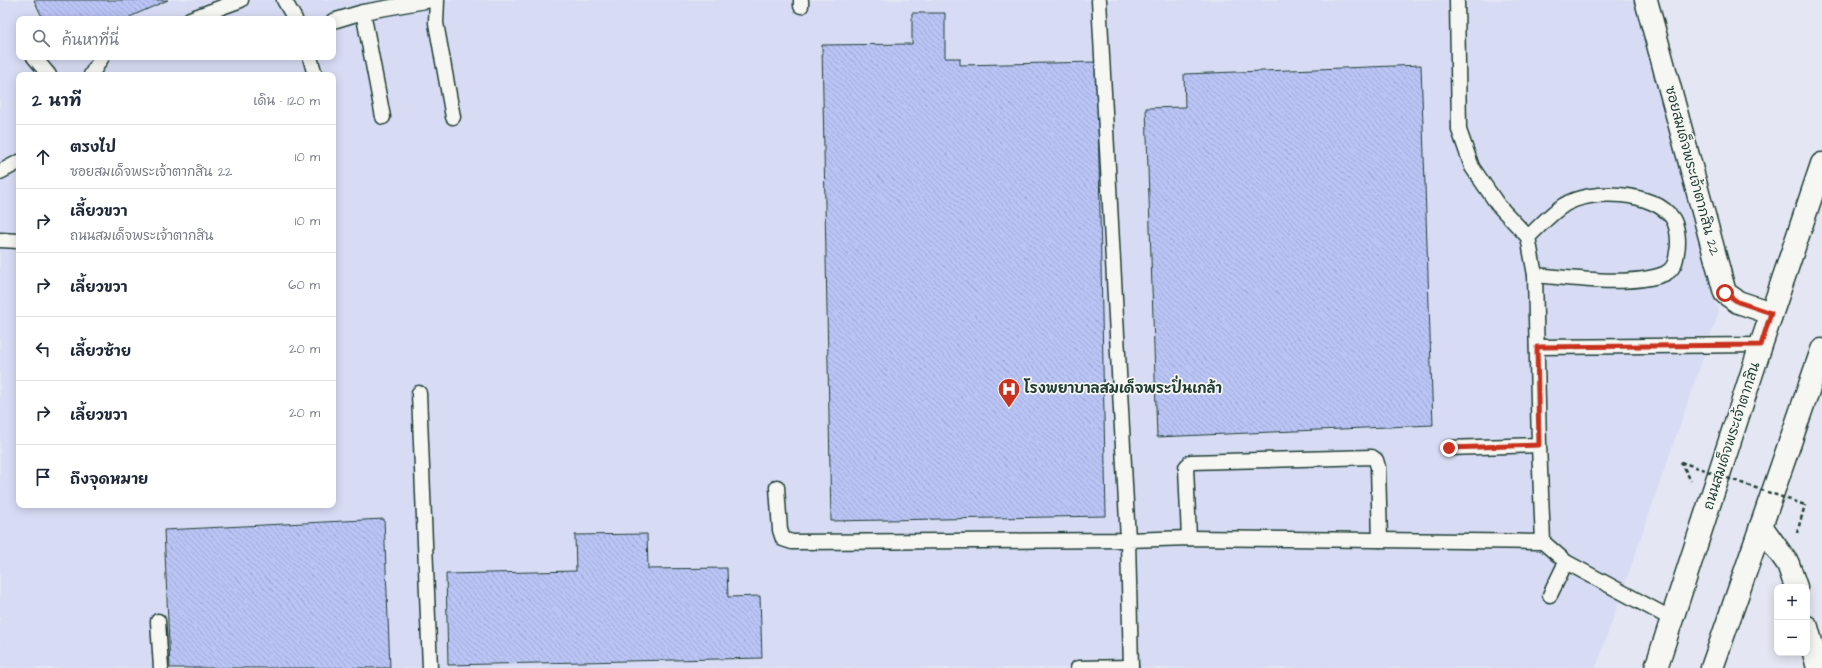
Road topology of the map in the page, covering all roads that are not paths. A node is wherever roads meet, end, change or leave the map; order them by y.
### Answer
1 (241, 0) edge
2 (284, 0) edge
3 (431, 0) edge
4 (437, 0) edge
5 (1099, 0) edge
6 (1457, 0) edge
7 (1646, 0) edge
8 (363, 12) junction
9 (198, 16) edge
10 (293, 16) edge
11 (336, 20) edge
12 (36, 60) edge
13 (100, 60) edge
14 (311, 60) edge
15 (46, 72) edge
16 (93, 72) edge
17 (314, 72) edge
18 (382, 117) dead end
19 (453, 117) dead end
20 (16, 164) edge
21 (1822, 164) edge
22 (0, 172) edge
23 (1528, 237) junction
24 (0, 240) edge
25 (16, 242) edge
26 (1535, 275) junction
27 (1771, 313) junction
28 (1761, 345) junction
29 (1537, 347) junction
30 (1822, 350) edge
31 (419, 393) dead end
32 (1539, 445) junction
33 (1449, 448) dead end
34 (777, 487) dead end
35 (1761, 526) junction
36 (1189, 538) junction
37 (1128, 540) junction
38 (1380, 540) junction
39 (1543, 542) junction
40 (1566, 562) junction
41 (1795, 584) edge
42 (1550, 595) dead end
43 (1672, 619) junction
44 (158, 621) dead end
45 (1810, 637) edge
46 (1819, 663) edge
47 (1656, 666) edge
48 (1131, 667) edge
49 (161, 668) edge
50 (430, 668) edge
51 (1078, 668) edge
52 (1712, 668) edge

1 - 9 lane
2 - 10 lane
3 - 8 lane
4 - 19 lane
5 - 37 lane
6 - 23 lane
7 - 27 main road, ซอยสมเด็จพระเจ้าตากสิน 22
8 - 11 lane
8 - 18 lane
12 - 15 lane
13 - 16 lane
14 - 17 lane
20 - 22 lane
21 - 27 main road, ถนนสมเด็จพระเจ้าตากสิน
23 - 26 lane
23 - 26 lane
24 - 25 lane
26 - 29 lane
27 - 28 main road, ถนนสมเด็จพระเจ้าตากสิน
28 - 29 lane
28 - 43 main road, ถนนสมเด็จพระเจ้าตากสิน
29 - 32 lane
30 - 35 main road
31 - 50 lane
32 - 33 lane
32 - 39 lane
34 - 37 lane
35 - 41 main road
35 - 52 main road
36 - 37 lane
36 - 38 lane
36 - 38 lane
37 - 48 lane
38 - 39 lane
39 - 40 lane
40 - 42 lane
40 - 43 lane
43 - 47 main road, ถนนสมเด็จพระเจ้าตากสิน
44 - 49 lane
45 - 46 main road
48 - 51 lane

